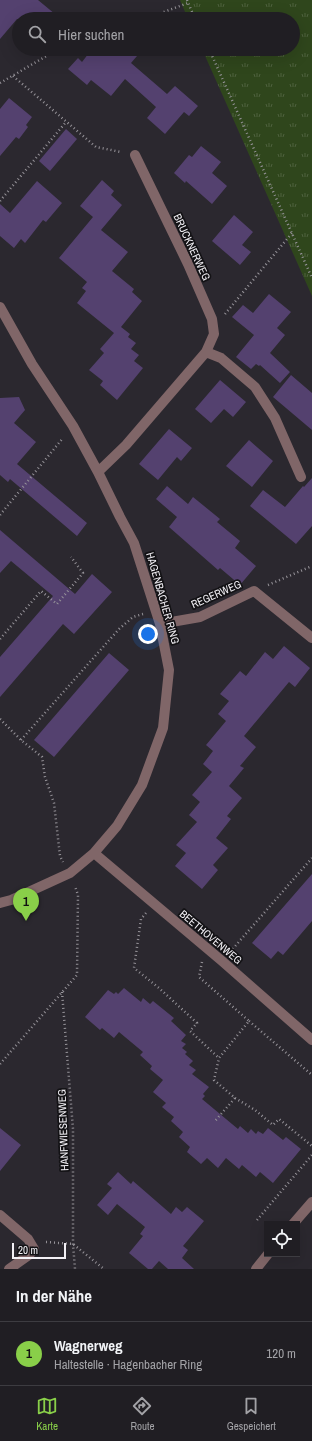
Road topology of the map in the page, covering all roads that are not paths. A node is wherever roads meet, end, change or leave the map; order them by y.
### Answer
1 (134, 154) road end
2 (0, 307) edge
3 (206, 352) junction
4 (98, 472) junction
5 (301, 477) dead end
6 (160, 624) junction
7 (312, 638) edge
8 (94, 852) junction
9 (0, 903) edge
10 (312, 1040) edge
11 (312, 1202) edge
12 (0, 1215) edge
13 (296, 1221) edge
14 (266, 1257) edge
15 (10, 1269) edge
16 (256, 1269) edge

1 - 3 street, BRUCKNERWEG
2 - 4 street, HAGENBACHER RING
3 - 4 street, BRUCKNERWEG
3 - 5 street
4 - 6 street, HAGENBACHER RING
6 - 7 street, REGERWEG
6 - 8 street, HAGENBACHER RING
8 - 9 street, HAGENBACHER RING
8 - 10 street, BEETHOVENWEG
11 - 13 street
12 - 15 street
14 - 16 street

